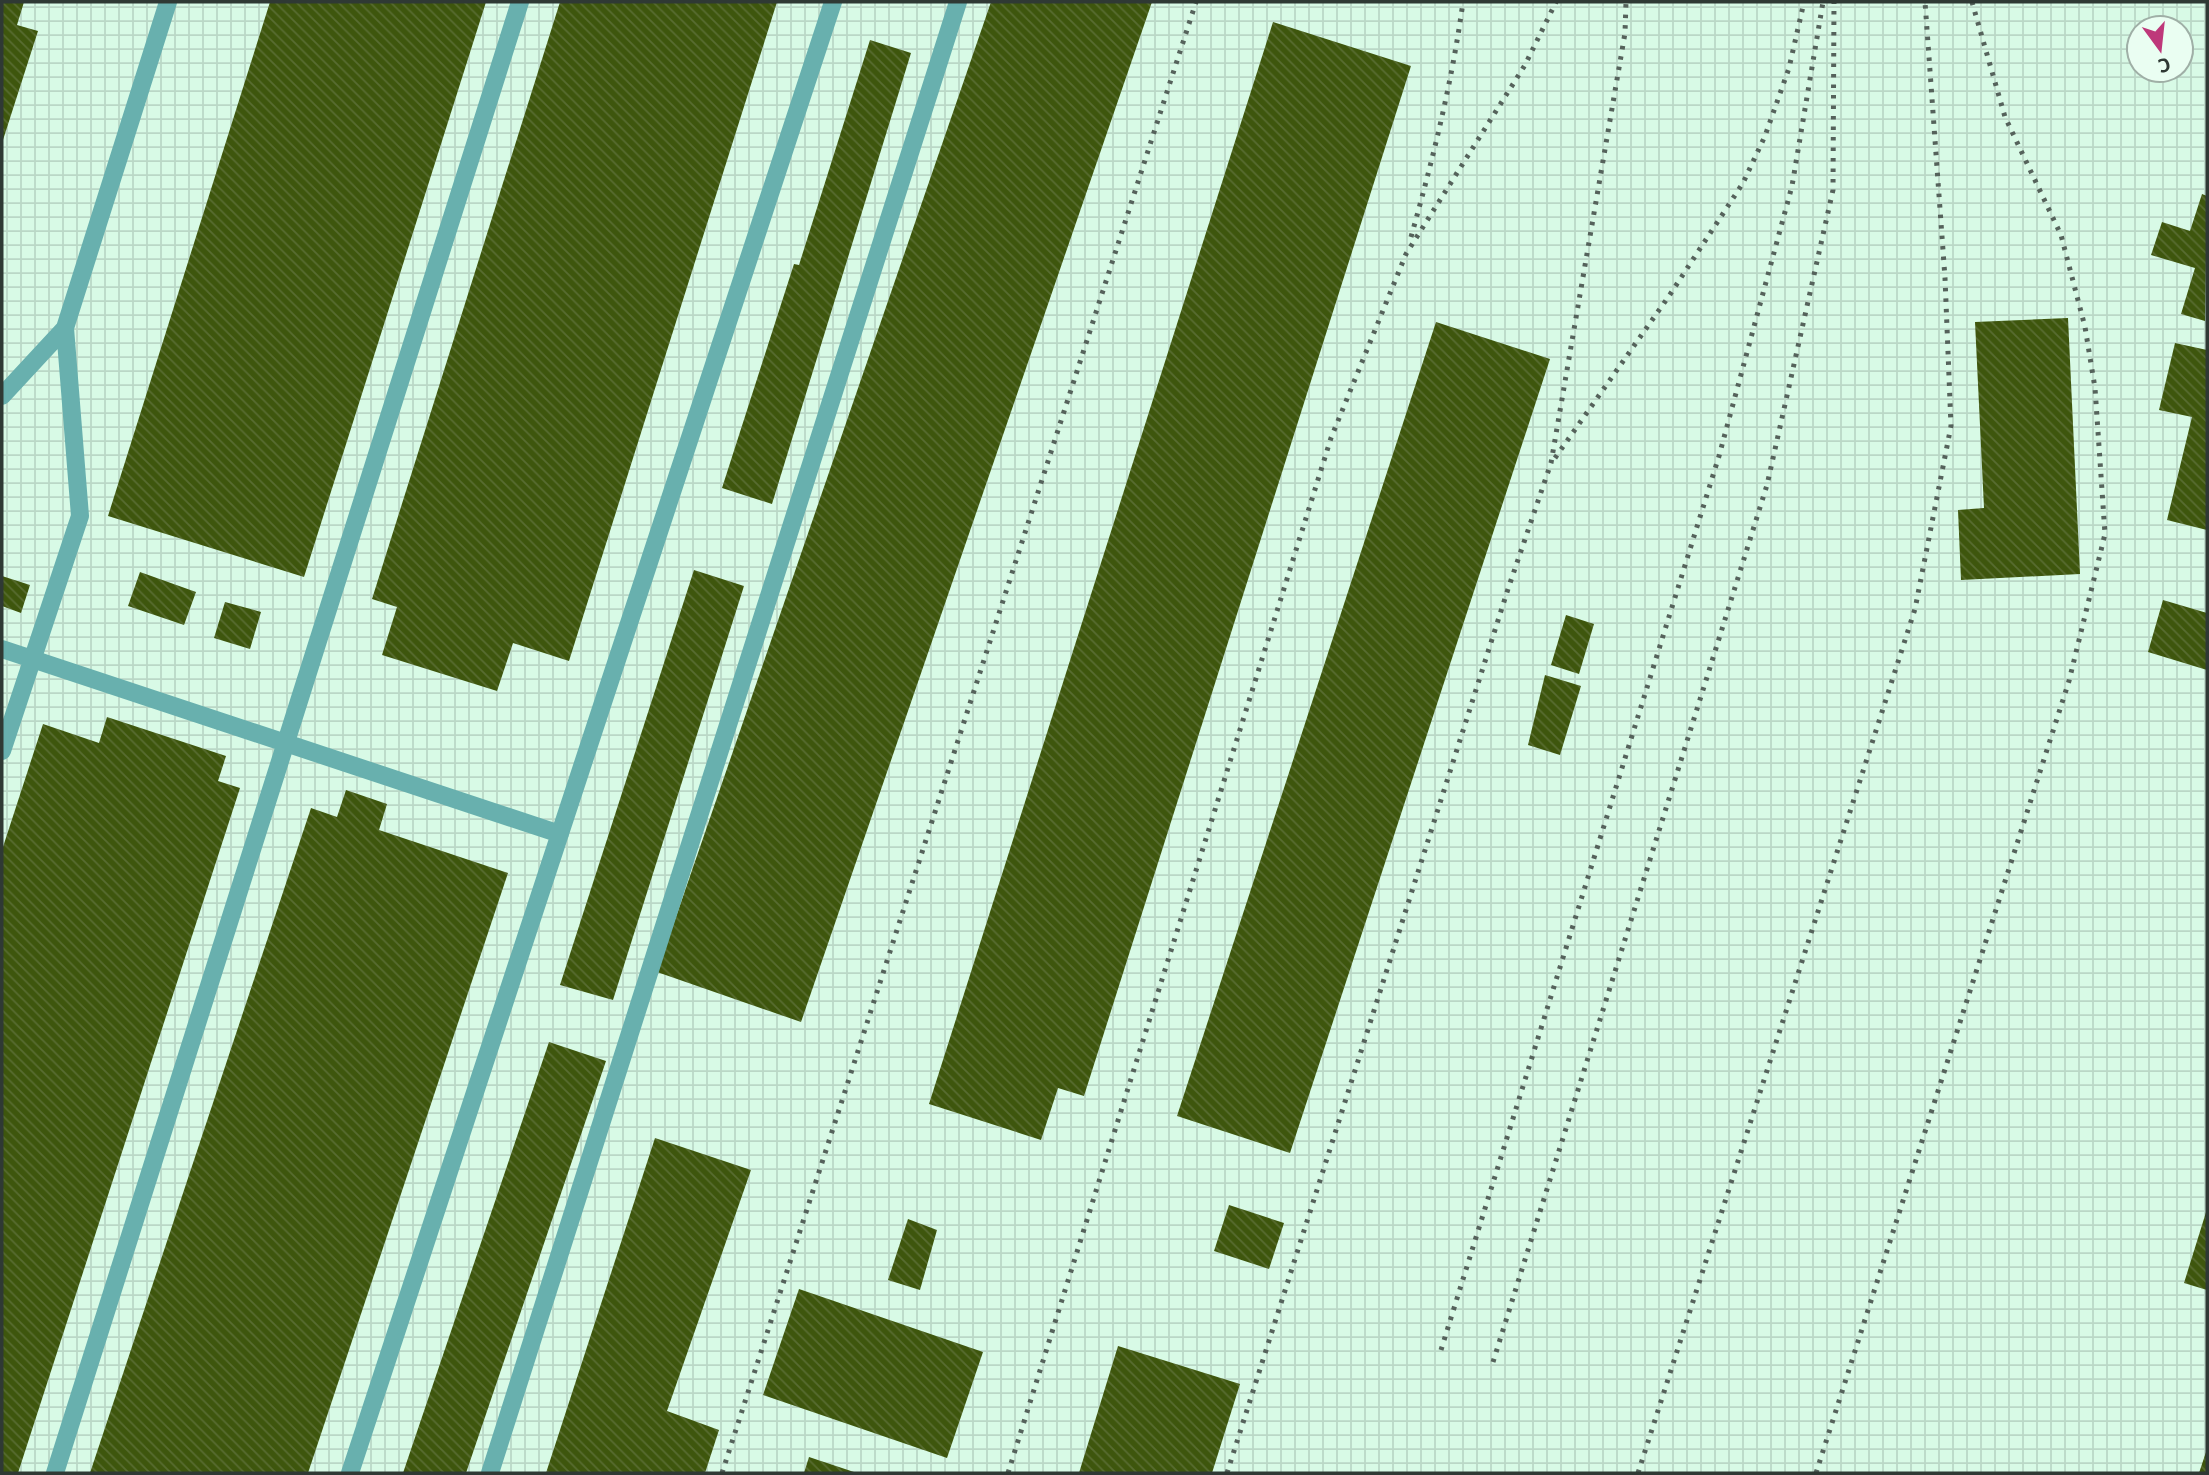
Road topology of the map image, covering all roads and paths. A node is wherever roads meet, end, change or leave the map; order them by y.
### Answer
1 (168, 2) edge
2 (520, 2) edge
3 (833, 2) edge
4 (958, 2) edge
5 (65, 328) junction
6 (2, 396) edge
7 (2, 649) edge
8 (33, 660) junction
9 (286, 744) junction
10 (2, 751) edge
11 (560, 834) junction
12 (55, 1473) edge
13 (350, 1473) edge
14 (490, 1473) edge

1 - 5 lane
2 - 9 lane
3 - 11 lane
4 - 14 lane
5 - 6 lane
5 - 8 lane
7 - 8 lane
8 - 9 lane
8 - 10 lane
9 - 11 lane
9 - 12 lane
11 - 13 lane

